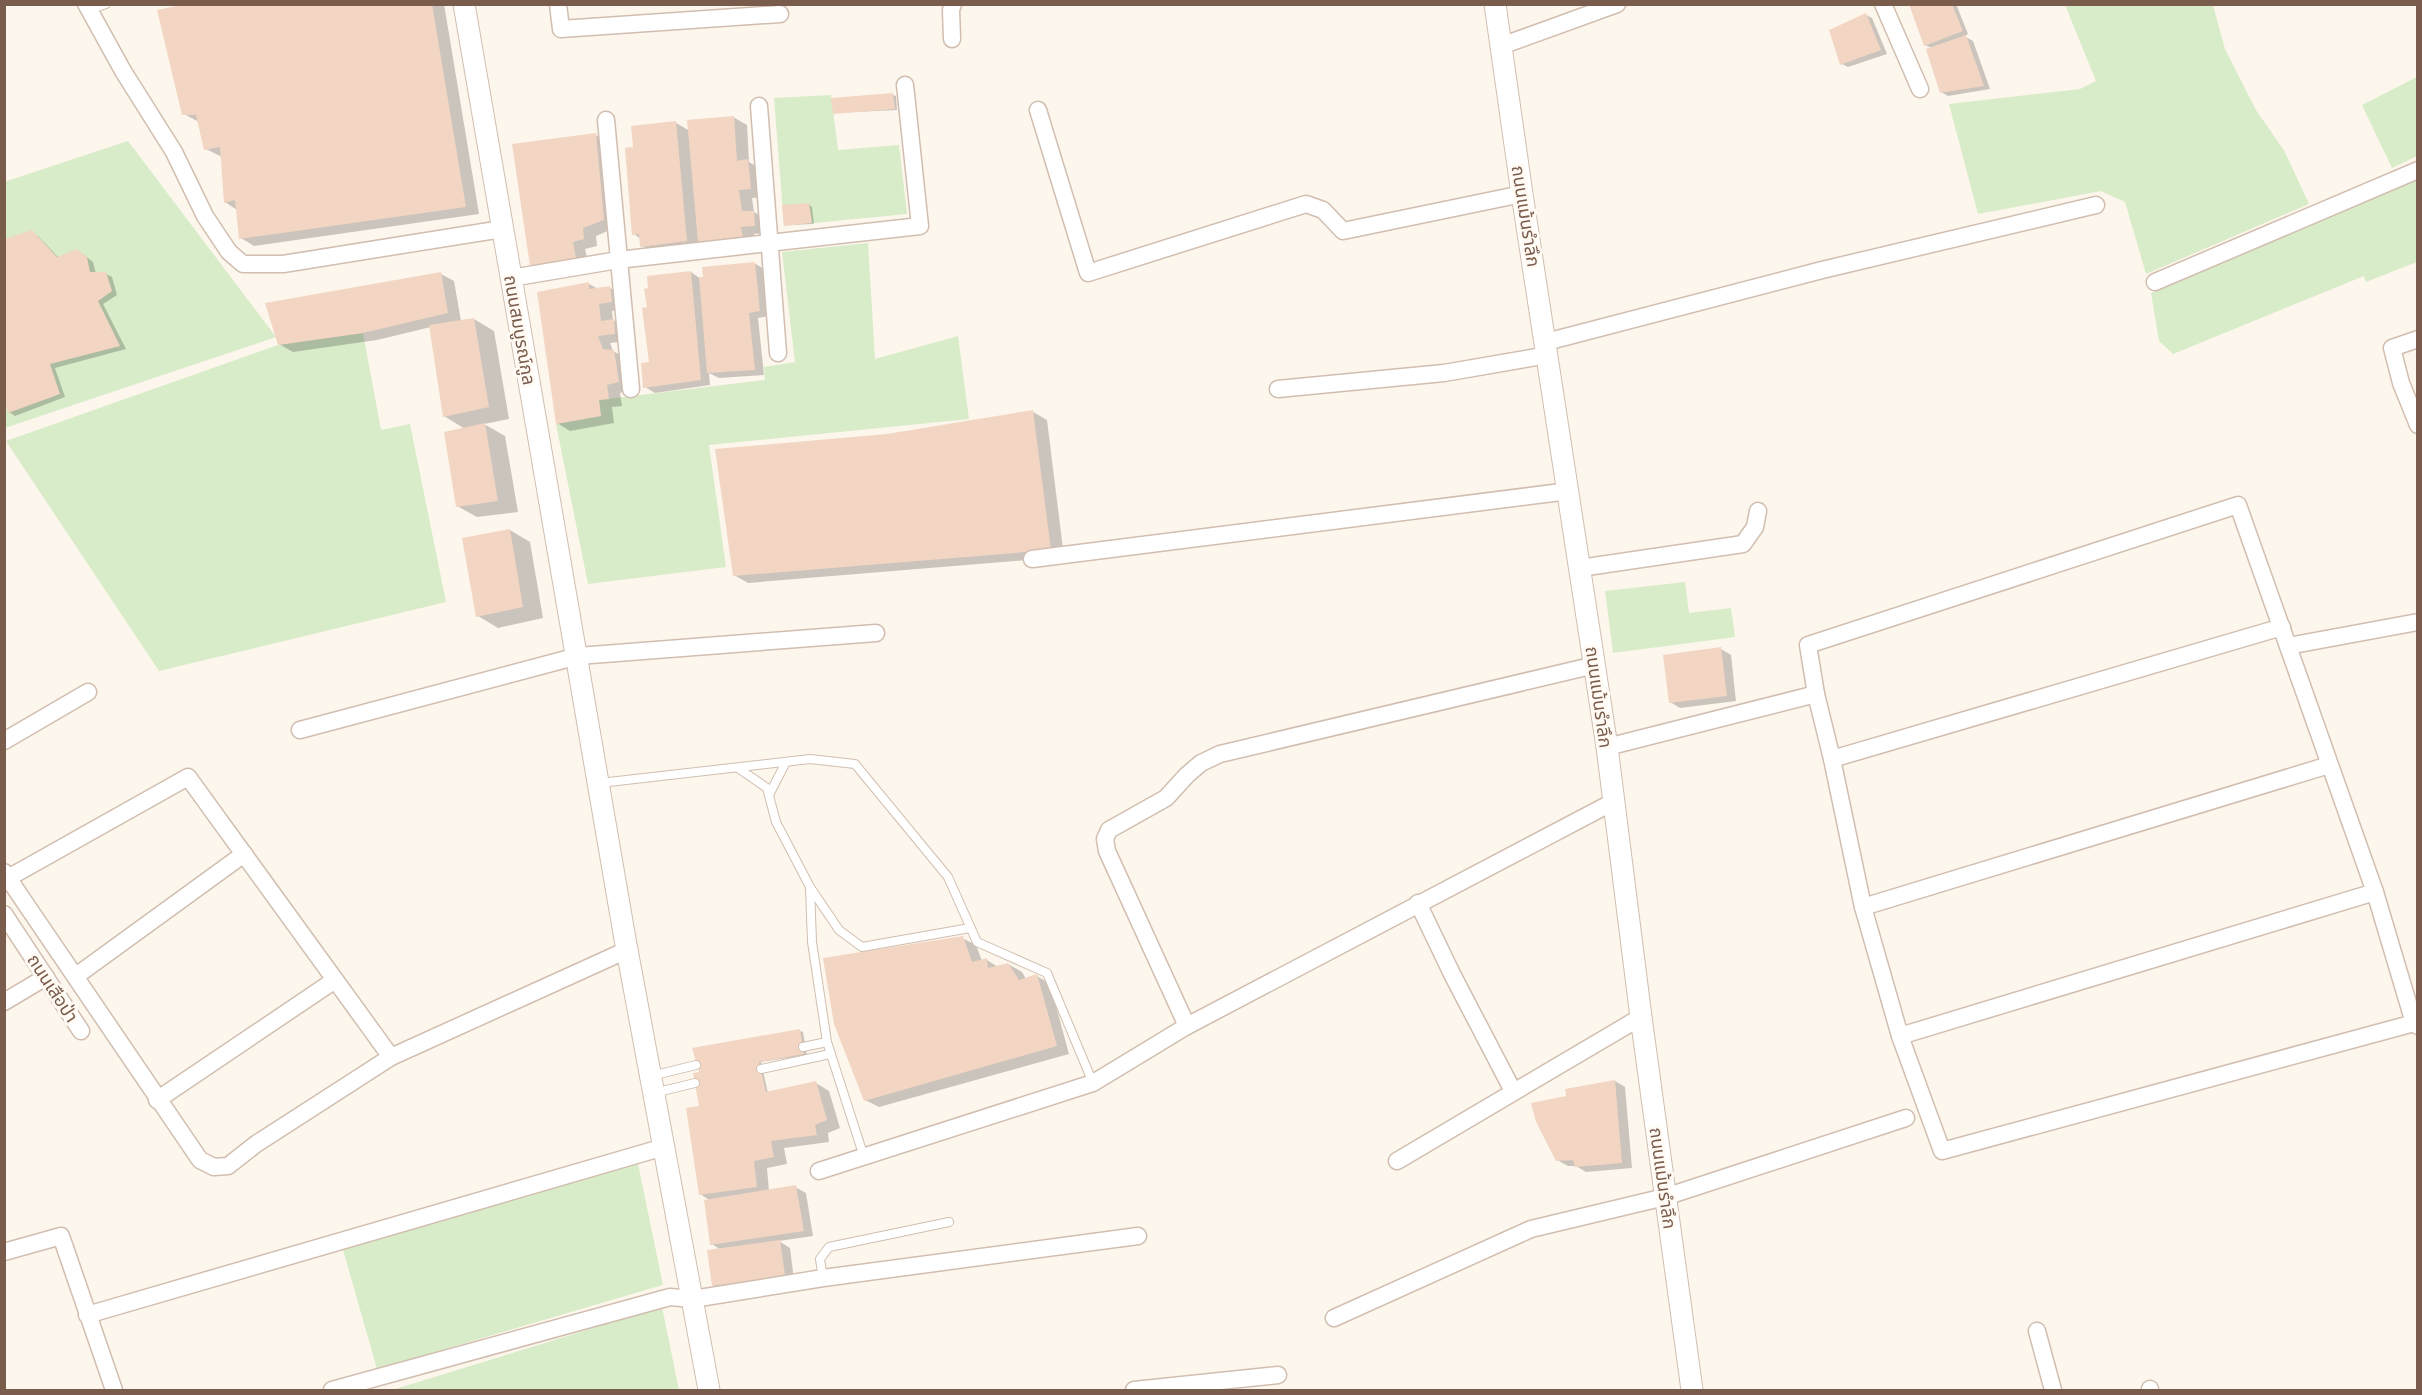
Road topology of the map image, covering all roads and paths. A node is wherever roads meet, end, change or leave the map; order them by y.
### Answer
1 (106, 4) edge
2 (464, 4) edge
3 (558, 4) edge
4 (953, 4) edge
5 (1495, 4) edge
6 (1617, 4) edge
7 (1883, 4) edge
8 (88, 7) edge
9 (780, 14) dead end
10 (952, 39) dead end
11 (1501, 46) junction
12 (905, 86) dead end
13 (1920, 89) dead end
14 (759, 106) dead end
15 (1038, 110) dead end
16 (606, 120) dead end
17 (2418, 170) edge
18 (1522, 194) junction
19 (2096, 205) dead end
20 (502, 229) junction
21 (770, 242) junction
22 (618, 260) junction
23 (511, 278) junction
24 (2155, 282) dead end
25 (2418, 339) edge
26 (1547, 349) junction
27 (778, 353) dead end
28 (631, 389) dead end
29 (1278, 389) dead end
30 (2418, 425) edge
31 (1569, 491) junction
32 (1758, 511) dead end
33 (1032, 559) dead end
34 (1580, 568) junction
35 (2418, 622) edge
36 (2282, 627) junction
37 (876, 633) dead end
38 (2288, 646) junction
39 (578, 656) junction
40 (1595, 665) junction
41 (88, 692) dead end
42 (1816, 694) junction
43 (300, 730) dead end
44 (4, 741) edge
45 (1607, 747) junction
46 (1832, 759) junction
47 (786, 762) junction
48 (2329, 765) junction
49 (738, 768) junction
50 (599, 784) junction
51 (769, 795) junction
52 (1614, 801) junction
53 (244, 854) junction
54 (6, 875) edge
55 (810, 887) junction
56 (2374, 892) junction
57 (1418, 903) junction
58 (1863, 907) junction
59 (4, 914) edge
60 (970, 928) junction
61 (627, 950) junction
62 (76, 976) junction
63 (46, 977) junction
64 (335, 980) junction
65 (4, 1002) edge
66 (1641, 1017) junction
67 (2416, 1025) edge
68 (1187, 1026) junction
69 (81, 1031) dead end
70 (1900, 1036) junction
71 (827, 1042) junction
72 (803, 1047) dead end
73 (830, 1054) junction
74 (391, 1057) junction
75 (696, 1065) dead end
76 (761, 1069) dead end
77 (695, 1083) dead end
78 (1093, 1083) junction
79 (652, 1084) junction
80 (1513, 1091) junction
81 (158, 1100) junction
82 (1906, 1118) dead end
83 (664, 1147) junction
84 (864, 1157) junction
85 (1397, 1161) dead end
86 (819, 1171) dead end
87 (1665, 1197) junction
88 (949, 1222) dead end
89 (1138, 1236) dead end
90 (4, 1252) edge
91 (822, 1278) junction
92 (693, 1299) junction
93 (87, 1315) junction
94 (1334, 1318) dead end
95 (2037, 1331) dead end
96 (1278, 1375) dead end
97 (114, 1390) edge
98 (332, 1390) edge
99 (709, 1390) edge
100 (1134, 1390) edge
101 (1692, 1390) edge
102 (2053, 1390) edge

1 - 8 lane
2 - 20 street, ถนนสมบูรณ์กูล
3 - 9 street
4 - 10 street
5 - 11 street, ถนนแม้นรำลึก
6 - 11 street
7 - 13 street
8 - 20 street
11 - 18 street, ถนนแม้นรำลึก
12 - 21 street
14 - 21 street
15 - 18 street
16 - 22 street
17 - 24 street
18 - 26 street, ถนนแม้นรำลึก
19 - 26 street
20 - 23 street, ถนนสมบูรณ์กูล
21 - 22 street
21 - 27 street
22 - 23 street
22 - 28 street
23 - 39 street, ถนนสมบูรณ์กูล
25 - 30 street
26 - 29 street
26 - 31 street, ถนนแม้นรำลึก
31 - 33 street
31 - 34 street, ถนนแม้นรำลึก
32 - 34 street
34 - 40 street, ถนนแม้นรำลึก
35 - 38 street
36 - 38 street
36 - 42 street
36 - 46 street
37 - 39 street
38 - 48 street
39 - 43 street
39 - 50 street, ถนนสมบูรณ์กูล
40 - 45 street, ถนนแม้นรำลึก
40 - 68 street
41 - 44 street
42 - 45 street
42 - 46 street
45 - 52 street, ถนนแม้นรำลึก
46 - 58 street
47 - 49 lane
47 - 51 lane
47 - 60 lane
48 - 56 street
48 - 58 street
49 - 50 lane
49 - 51 lane
50 - 61 street, ถนนสมบูรณ์กูล
51 - 55 lane
52 - 57 street
52 - 66 street, ถนนแม้นรำลึก
53 - 54 street
53 - 62 street
53 - 64 street
54 - 62 street
55 - 60 lane
55 - 71 lane
56 - 67 street
56 - 70 street
57 - 68 street
57 - 80 street
58 - 70 street
59 - 63 street, ถนนเสือป่า
60 - 78 lane
61 - 74 street
61 - 79 street, ถนนสมบูรณ์กูล
62 - 81 street
63 - 65 street
63 - 69 street, ถนนเสือป่า
64 - 74 street
64 - 81 street
66 - 80 street
66 - 87 street, ถนนแม้นรำลึก
67 - 70 street
68 - 78 street
71 - 72 lane
71 - 73 lane
73 - 76 lane
73 - 84 lane
74 - 81 street
75 - 79 lane
77 - 79 lane
78 - 84 street
79 - 83 street, ถนนสมบูรณ์กูล
80 - 85 street
82 - 87 street
83 - 92 street, ถนนสมบูรณ์กูล
83 - 93 street
84 - 86 street
87 - 94 street
87 - 101 street, ถนนแม้นรำลึก
88 - 91 lane
89 - 91 street
90 - 93 street
91 - 92 street
92 - 98 street
92 - 99 street, ถนนสมบูรณ์กูล
93 - 97 street
95 - 102 street
96 - 100 street

